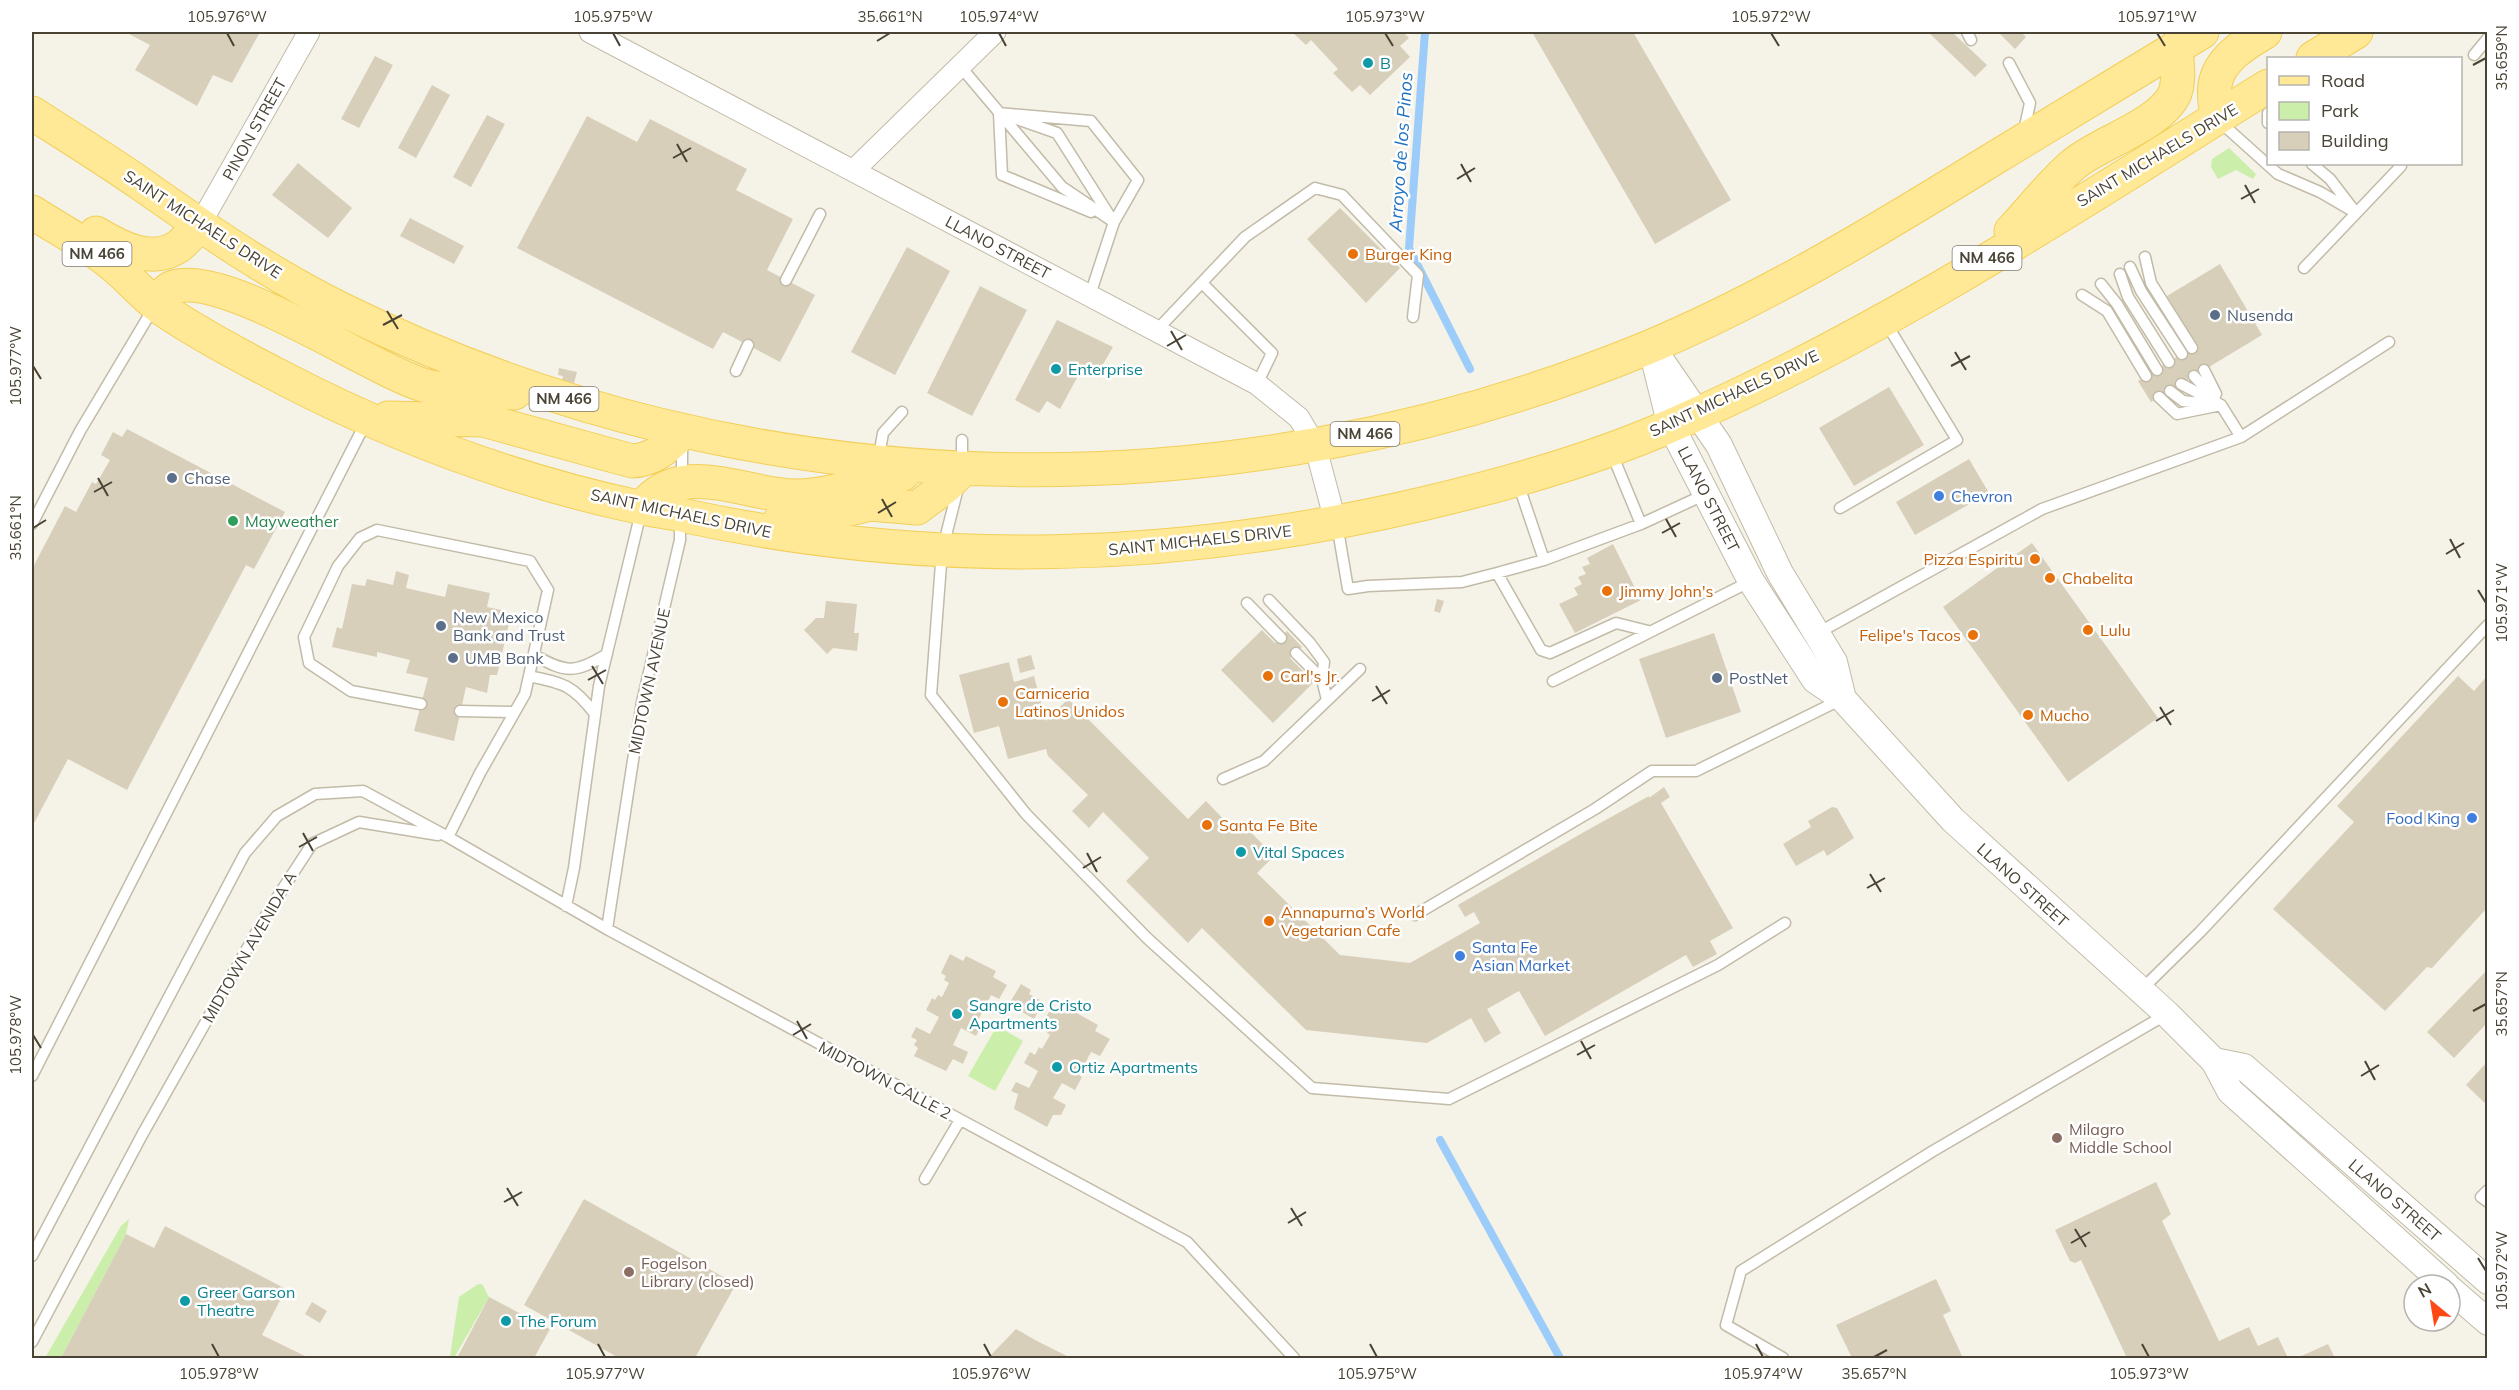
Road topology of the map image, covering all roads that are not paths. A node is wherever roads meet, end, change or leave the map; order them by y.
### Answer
1 (309, 32) edge
2 (590, 32) edge
3 (995, 32) edge
4 (2265, 32) edge
5 (2356, 32) edge
6 (2179, 37) edge
7 (2487, 38) edge
8 (2474, 55) dead end
9 (2315, 57) edge
10 (2009, 63) dead end
11 (960, 66) junction
12 (2267, 87) edge
13 (999, 112) junction
14 (32, 113) edge
15 (2217, 118) junction
16 (2012, 147) junction
17 (2267, 164) edge
18 (2268, 165) edge
19 (2313, 165) edge
20 (2401, 166) dead end
21 (854, 170) junction
22 (32, 192) edge
23 (32, 212) edge
24 (2356, 213) junction
25 (820, 214) dead end
26 (1114, 222) junction
27 (199, 226) junction
28 (32, 234) edge
29 (2145, 257) dead end
30 (1981, 262) junction
31 (2130, 267) dead end
32 (2304, 268) dead end
33 (2120, 274) dead end
34 (786, 280) dead end
35 (1202, 283) junction
36 (2101, 284) dead end
37 (1090, 295) junction
38 (2082, 295) dead end
39 (156, 304) junction
40 (1413, 317) dead end
41 (1884, 321) junction
42 (1156, 330) junction
43 (2390, 342) dead end
44 (748, 345) dead end
45 (1651, 346) junction
46 (2169, 362) dead end
47 (2157, 370) dead end
48 (2204, 370) dead end
49 (736, 371) dead end
50 (2146, 376) dead end
51 (2194, 376) dead end
52 (1257, 384) junction
53 (2181, 384) dead end
54 (2170, 391) dead end
55 (552, 396) junction
56 (2160, 397) dead end
57 (2221, 405) junction
58 (902, 412) dead end
59 (368, 418) junction
60 (1684, 420) junction
61 (669, 429) junction
62 (2241, 437) junction
63 (1316, 445) junction
64 (1610, 448) junction
65 (962, 455) junction
66 (878, 462) junction
67 (928, 468) junction
68 (1517, 480) junction
69 (647, 481) junction
70 (1707, 494) junction
71 (681, 499) junction
72 (1840, 508) dead end
73 (32, 524) edge
74 (1336, 524) junction
75 (1641, 524) junction
76 (739, 528) junction
77 (942, 551) junction
78 (1544, 560) junction
79 (1497, 573) junction
80 (1751, 581) junction
81 (1269, 600) dead end
82 (1247, 603) dead end
83 (2487, 625) edge
84 (1648, 631) junction
85 (1816, 634) junction
86 (1281, 638) dead end
87 (1296, 652) dead end
88 (607, 654) junction
89 (534, 655) junction
90 (1360, 669) dead end
91 (529, 675) junction
92 (1322, 679) junction
93 (1553, 681) dead end
94 (1843, 699) junction
95 (1327, 700) junction
96 (421, 704) dead end
97 (460, 711) dead end
98 (514, 712) junction
99 (595, 714) junction
100 (1222, 779) dead end
101 (448, 837) junction
102 (566, 906) junction
103 (1414, 915) dead end
104 (1785, 923) dead end
105 (607, 929) junction
106 (2139, 991) junction
107 (2167, 1014) junction
108 (2214, 1061) junction
109 (32, 1076) edge
110 (960, 1120) junction
111 (925, 1179) dead end
112 (2487, 1190) edge
113 (2487, 1202) edge
114 (2402, 1206) junction
115 (2377, 1237) junction
116 (32, 1256) edge
117 (2429, 1273) edge
118 (2487, 1281) edge
119 (2462, 1299) edge
120 (2487, 1322) edge
121 (32, 1342) edge
122 (1294, 1359) edge
123 (1783, 1359) edge

1 - 27 street, PINON STREET
2 - 21 street, LLANO STREET
3 - 11 street
4 - 15 main road
5 - 9 main road
6 - 16 main road, SAINT MICHAELS DRIVE / NM 466
6 - 30 main road
7 - 8 lane
10 - 16 lane
11 - 13 lane
11 - 21 street
12 - 15 main road, SAINT MICHAELS DRIVE / NM 466
13 - 26 lane
13 - 26 lane
13 - 26 lane
13 - 26 lane
14 - 27 main road, SAINT MICHAELS DRIVE / NM 466
15 - 17 lane
15 - 30 main road, SAINT MICHAELS DRIVE / NM 466
16 - 45 main road, SAINT MICHAELS DRIVE / NM 466
18 - 24 lane
19 - 24 lane
20 - 24 lane
21 - 37 street, LLANO STREET
22 - 27 main road
23 - 39 main road, SAINT MICHAELS DRIVE / NM 466
24 - 32 lane
25 - 34 lane
26 - 37 lane
27 - 55 main road, SAINT MICHAELS DRIVE / NM 466
28 - 39 main road
29 - 31 lane
30 - 41 main road, SAINT MICHAELS DRIVE / NM 466
33 - 46 lane
35 - 40 lane
35 - 42 lane
35 - 52 lane
36 - 47 lane
37 - 42 street, LLANO STREET
38 - 50 lane
39 - 55 main road
39 - 59 main road, SAINT MICHAELS DRIVE / NM 466
39 - 73 lane
41 - 60 main road, SAINT MICHAELS DRIVE / NM 466
41 - 72 lane
42 - 52 street, LLANO STREET
43 - 62 lane
44 - 49 lane
45 - 60 street, LLANO STREET
45 - 63 main road, SAINT MICHAELS DRIVE / NM 466
48 - 57 lane
51 - 57 lane
52 - 63 street, LLANO STREET
53 - 57 lane
54 - 57 lane
55 - 61 main road, SAINT MICHAELS DRIVE / NM 466
56 - 57 lane
57 - 62 lane
58 - 66 lane
59 - 69 main road, SAINT MICHAELS DRIVE / NM 466
59 - 69 main road
59 - 109 lane
60 - 64 main road, SAINT MICHAELS DRIVE / NM 466
60 - 70 street, LLANO STREET
60 - 85 street, LLANO STREET
61 - 66 main road, SAINT MICHAELS DRIVE / NM 466
61 - 69 main road
61 - 71 lane, MIDTOWN AVENUE
62 - 85 lane
63 - 65 main road, SAINT MICHAELS DRIVE / NM 466
63 - 74 street, LLANO STREET
64 - 68 main road, SAINT MICHAELS DRIVE / NM 466
64 - 75 lane
65 - 67 main road, SAINT MICHAELS DRIVE / NM 466
65 - 76 main road
65 - 77 lane
66 - 67 main road, SAINT MICHAELS DRIVE / NM 466
67 - 71 main road
68 - 74 main road, SAINT MICHAELS DRIVE / NM 466
68 - 78 lane
69 - 71 main road, SAINT MICHAELS DRIVE / NM 466
69 - 88 lane
70 - 75 lane
70 - 80 street, LLANO STREET
71 - 76 main road, SAINT MICHAELS DRIVE / NM 466
71 - 105 lane, MIDTOWN AVENUE
74 - 77 main road, SAINT MICHAELS DRIVE / NM 466
74 - 79 lane
75 - 78 lane
76 - 77 main road, SAINT MICHAELS DRIVE / NM 466
77 - 104 lane
78 - 79 lane
79 - 84 lane
80 - 84 lane
80 - 94 street, LLANO STREET
81 - 92 lane
82 - 86 lane
83 - 106 lane
84 - 93 lane
85 - 94 street, LLANO STREET
87 - 92 lane
88 - 89 lane
88 - 99 lane
89 - 91 lane
89 - 96 lane
90 - 95 lane
91 - 98 lane
91 - 99 lane
92 - 95 lane
94 - 103 lane
94 - 106 street, LLANO STREET
95 - 100 lane
97 - 98 lane
98 - 101 lane
99 - 102 lane
101 - 102 lane, MIDTOWN CALLE 2
101 - 116 lane
101 - 121 lane, MIDTOWN AVENIDA A
102 - 105 lane, MIDTOWN CALLE 2
105 - 110 lane, MIDTOWN CALLE 2
106 - 107 street, LLANO STREET
107 - 108 street, LLANO STREET
107 - 123 lane
108 - 114 street, LLANO STREET
108 - 115 street, LLANO STREET
110 - 111 lane
110 - 122 lane, MIDTOWN CALLE 2
112 - 113 lane
114 - 115 street
114 - 118 street, LLANO STREET
115 - 117 street, LLANO STREET
119 - 120 street

